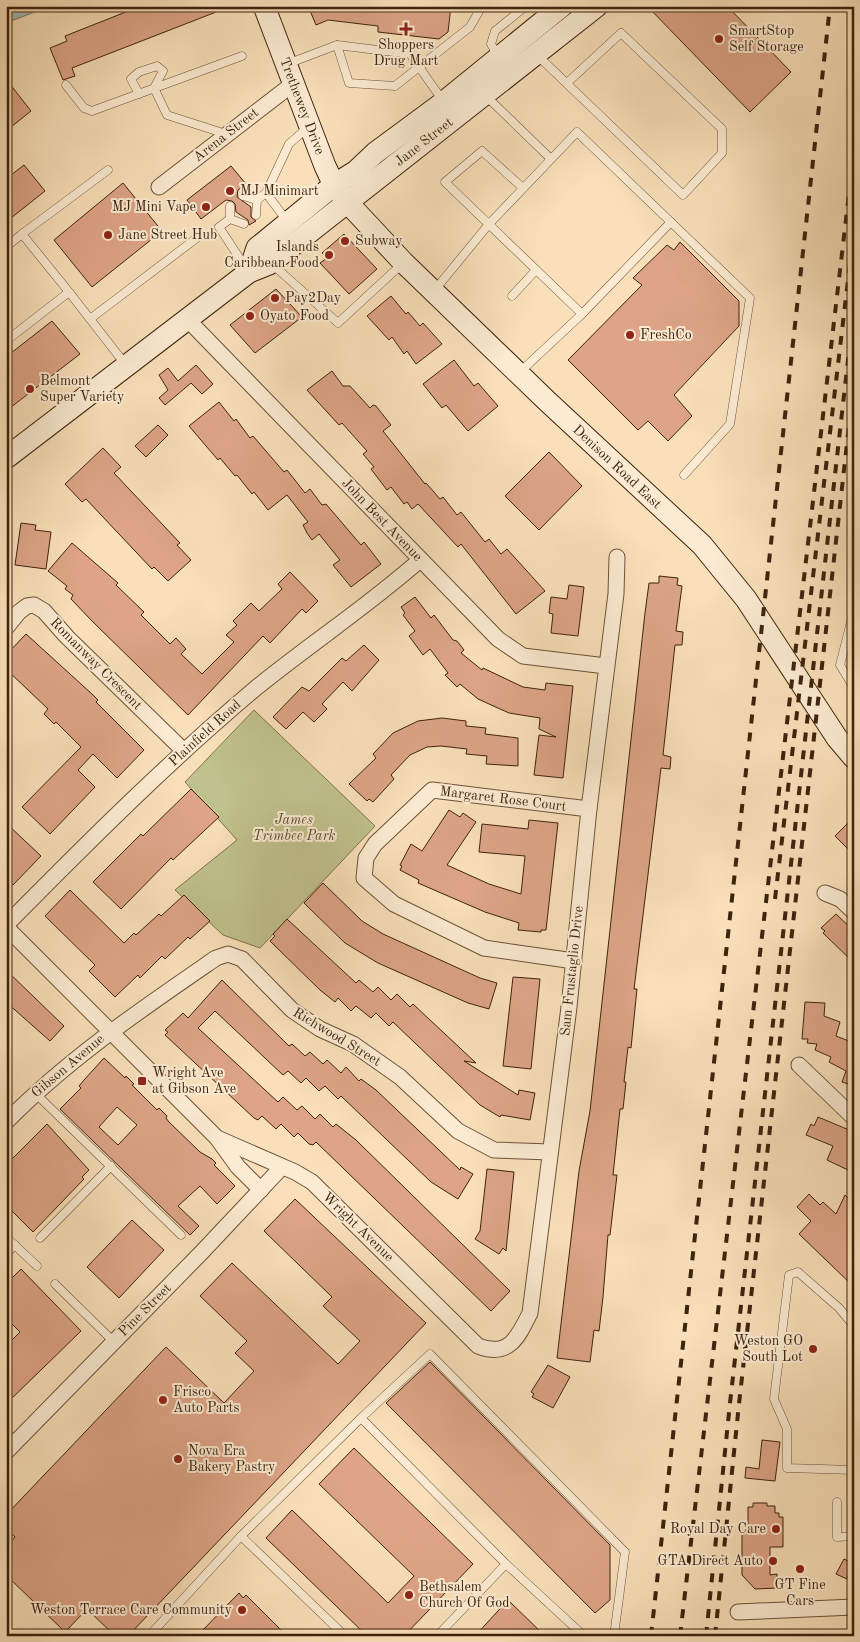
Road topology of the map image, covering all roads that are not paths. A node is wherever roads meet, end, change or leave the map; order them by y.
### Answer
1 (264, 6) edge
2 (482, 6) edge
3 (526, 6) edge
4 (562, 6) edge
5 (597, 6) edge
6 (337, 45) junction
7 (535, 54) junction
8 (242, 56) dead end
9 (498, 56) junction
10 (420, 67) junction
11 (290, 73) junction
12 (567, 83) junction
13 (66, 85) dead end
14 (154, 88) junction
15 (138, 94) junction
16 (485, 94) junction
17 (444, 102) junction
18 (309, 126) junction
19 (226, 134) junction
20 (551, 159) junction
21 (108, 170) dead end
22 (334, 185) junction
23 (159, 188) dead end
24 (523, 188) junction
25 (266, 193) junction
26 (243, 196) dead end
27 (257, 200) junction
28 (348, 203) junction
29 (249, 205) dead end
30 (230, 206) dead end
31 (237, 214) dead end
32 (256, 215) dead end
33 (230, 219) junction
34 (288, 222) junction
35 (671, 222) junction
36 (244, 224) dead end
37 (489, 224) junction
38 (22, 234) junction
39 (202, 234) dead end
40 (6, 247) edge
41 (403, 262) junction
42 (271, 263) junction
43 (536, 270) junction
44 (249, 272) junction
45 (433, 291) junction
46 (69, 292) junction
47 (512, 296) dead end
48 (582, 314) junction
49 (90, 319) junction
50 (187, 319) junction
51 (6, 342) edge
52 (126, 364) junction
53 (518, 374) junction
54 (6, 458) edge
55 (684, 475) dead end
56 (617, 557) dead end
57 (420, 560) junction
58 (854, 610) edge
59 (6, 628) edge
60 (606, 666) junction
61 (854, 688) edge
62 (184, 751) junction
63 (854, 758) edge
64 (589, 810) junction
65 (825, 893) dead end
66 (854, 912) edge
67 (6, 926) edge
68 (574, 961) junction
69 (109, 1032) junction
70 (799, 1065) dead end
71 (35, 1093) junction
72 (854, 1118) edge
73 (6, 1122) edge
74 (217, 1138) junction
75 (550, 1152) junction
76 (110, 1166) junction
77 (282, 1167) junction
78 (261, 1190) junction
79 (181, 1234) dead end
80 (6, 1237) edge
81 (40, 1238) dead end
82 (15, 1245) junction
83 (6, 1254) edge
84 (37, 1266) dead end
85 (55, 1284) dead end
86 (854, 1326) edge
87 (114, 1341) junction
88 (478, 1346) joint
89 (361, 1418) junction
90 (6, 1452) edge
91 (854, 1470) edge
92 (837, 1502) dead end
93 (242, 1536) junction
94 (854, 1536) edge
95 (506, 1564) junction
96 (854, 1607) edge
97 (738, 1612) dead end
98 (149, 1636) edge
99 (345, 1636) edge
100 (437, 1636) edge
101 (584, 1636) edge
102 (614, 1636) edge

1 - 11 main road, Trethewey Drive
2 - 10 lane
3 - 9 lane
4 - 9 main road, Jane Street
5 - 7 main road, Jane Street
6 - 10 lane
6 - 10 lane
6 - 11 lane
7 - 12 lane
7 - 16 main road, Jane Street
8 - 14 lane
9 - 17 main road, Jane Street
10 - 17 lane
11 - 18 main road, Trethewey Drive
11 - 19 street, Arena Street
12 - 12 lane
13 - 15 lane
14 - 15 lane
14 - 15 lane
14 - 19 lane
16 - 20 lane
16 - 28 main road, Jane Street
17 - 22 main road, Jane Street
18 - 22 main road, Trethewey Drive
18 - 25 lane
19 - 23 street, Arena Street
20 - 24 lane
20 - 35 lane
21 - 38 lane
22 - 28 main road, Trethewey Drive
22 - 34 main road, Jane Street
24 - 37 lane
24 - 37 lane
25 - 27 lane
25 - 34 lane
26 - 27 lane
27 - 29 lane
27 - 32 lane
28 - 41 main road, Denison Road East
28 - 42 main road, Jane Street
30 - 33 lane
31 - 33 lane
33 - 36 lane
33 - 44 lane
34 - 44 main road, Jane Street
35 - 48 lane
35 - 55 lane
37 - 43 lane
37 - 45 lane
38 - 40 lane
38 - 46 lane
39 - 49 lane
41 - 42 lane
41 - 45 main road, Denison Road East
42 - 44 main road, Jane Street
43 - 47 lane
43 - 48 lane
44 - 50 main road, Jane Street
45 - 53 main road, Denison Road East
46 - 49 lane
46 - 51 lane
48 - 53 lane
49 - 52 lane
50 - 52 main road, Jane Street
50 - 57 street, John Best Avenue
52 - 54 main road, Jane Street
53 - 63 main road, Denison Road East
56 - 60 street, Sam Frustaglio Drive
57 - 60 street, John Best Avenue
57 - 62 street, Plainfield Road
58 - 61 lane
59 - 62 street, Romanway Crescent
60 - 64 street, Sam Frustaglio Drive
62 - 67 street, Plainfield Road
64 - 68 street, Sam Frustaglio Drive
64 - 68 street, Margaret Rose Court
65 - 66 street
67 - 69 street, Wright Avenue
68 - 75 street, Sam Frustaglio Drive
69 - 71 street, Gibson Avenue
69 - 74 street, Wright Avenue
69 - 75 street, Richwood Street
70 - 72 street
71 - 73 street, Gibson Avenue
71 - 76 lane
74 - 77 street, Wright Avenue
74 - 78 street, Wright Avenue
75 - 88 street, Sam Frustaglio Drive
76 - 79 lane
76 - 81 lane
77 - 78 street, Pine Street
77 - 88 street, Wright Avenue
78 - 87 street, Pine Street
80 - 82 lane
82 - 83 lane
82 - 84 lane
85 - 87 lane
86 - 91 lane
87 - 90 street, Pine Street
89 - 93 lane
89 - 95 lane
89 - 102 lane
92 - 94 lane
93 - 98 lane
93 - 99 lane
95 - 100 lane
95 - 101 lane
96 - 97 street

